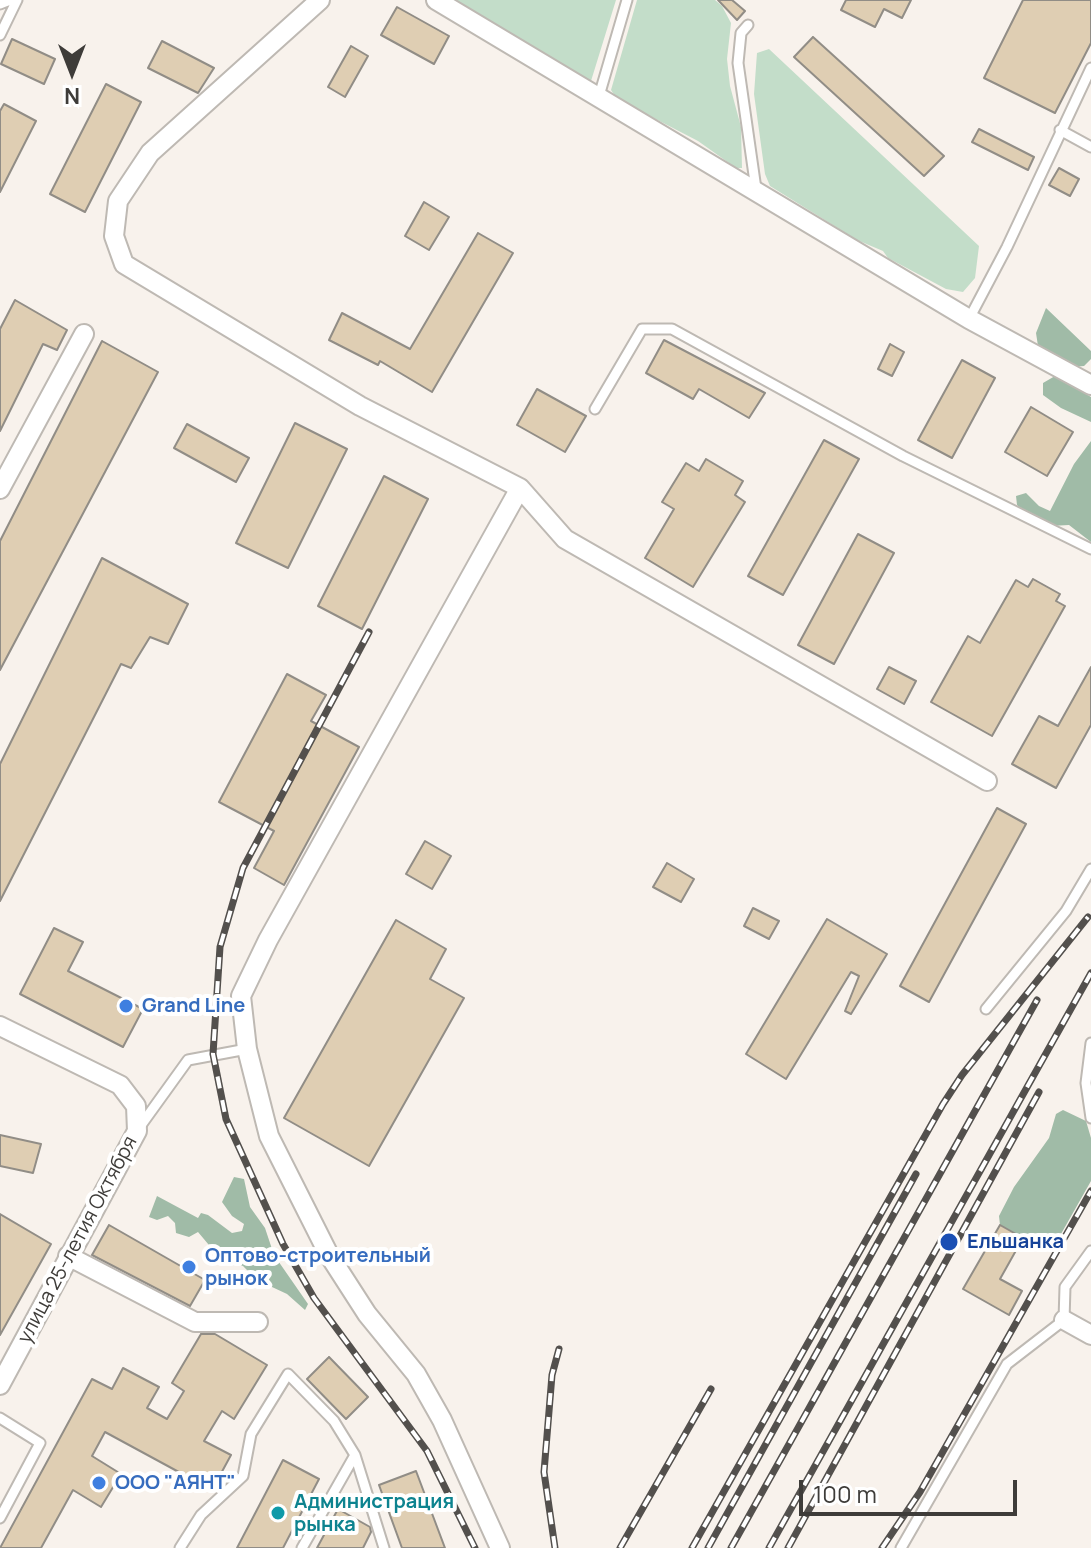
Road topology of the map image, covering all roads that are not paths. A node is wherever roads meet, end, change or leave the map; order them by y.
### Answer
1 (10, 0) edge
2 (17, 0) edge
3 (320, 0) edge
4 (436, 0) edge
5 (627, 0) edge
6 (0, 4) edge
7 (748, 25) dead end
8 (0, 35) edge
9 (1091, 68) edge
10 (599, 96) junction
11 (1060, 130) junction
12 (1091, 147) edge
13 (756, 189) junction
14 (969, 319) junction
15 (84, 334) dead end
16 (1091, 385) edge
17 (595, 409) dead end
18 (520, 488) junction
19 (0, 489) edge
20 (1091, 549) edge
21 (987, 781) dead end
22 (1091, 869) edge
23 (986, 1009) dead end
24 (0, 1026) edge
25 (1091, 1043) edge
26 (247, 1049) junction
27 (1091, 1118) edge
28 (137, 1131) junction
29 (1091, 1251) edge
30 (68, 1256) junction
31 (1064, 1320) junction
32 (258, 1322) dead end
33 (1091, 1335) edge
34 (0, 1385) edge
35 (0, 1418) edge
36 (355, 1455) junction
37 (0, 1518) edge
38 (180, 1548) edge
39 (302, 1548) edge
40 (384, 1548) edge
41 (500, 1548) edge
42 (901, 1548) edge

1 - 6 lane
2 - 8 lane
3 - 18 street
4 - 10 street
5 - 10 lane
7 - 13 lane
9 - 11 lane
10 - 13 street
11 - 12 lane
11 - 14 lane
13 - 14 street
14 - 16 street
15 - 19 street
17 - 20 lane
18 - 21 street
18 - 26 street
22 - 23 lane
24 - 28 street, улица 25-летия Октября
25 - 27 lane
26 - 28 lane
26 - 41 street
28 - 30 street, улица 25-летия Октября
29 - 31 lane
30 - 32 street
30 - 34 street, улица 25-летия Октября
31 - 33 street
31 - 42 lane
35 - 37 lane
36 - 38 lane
36 - 39 lane
36 - 40 lane

